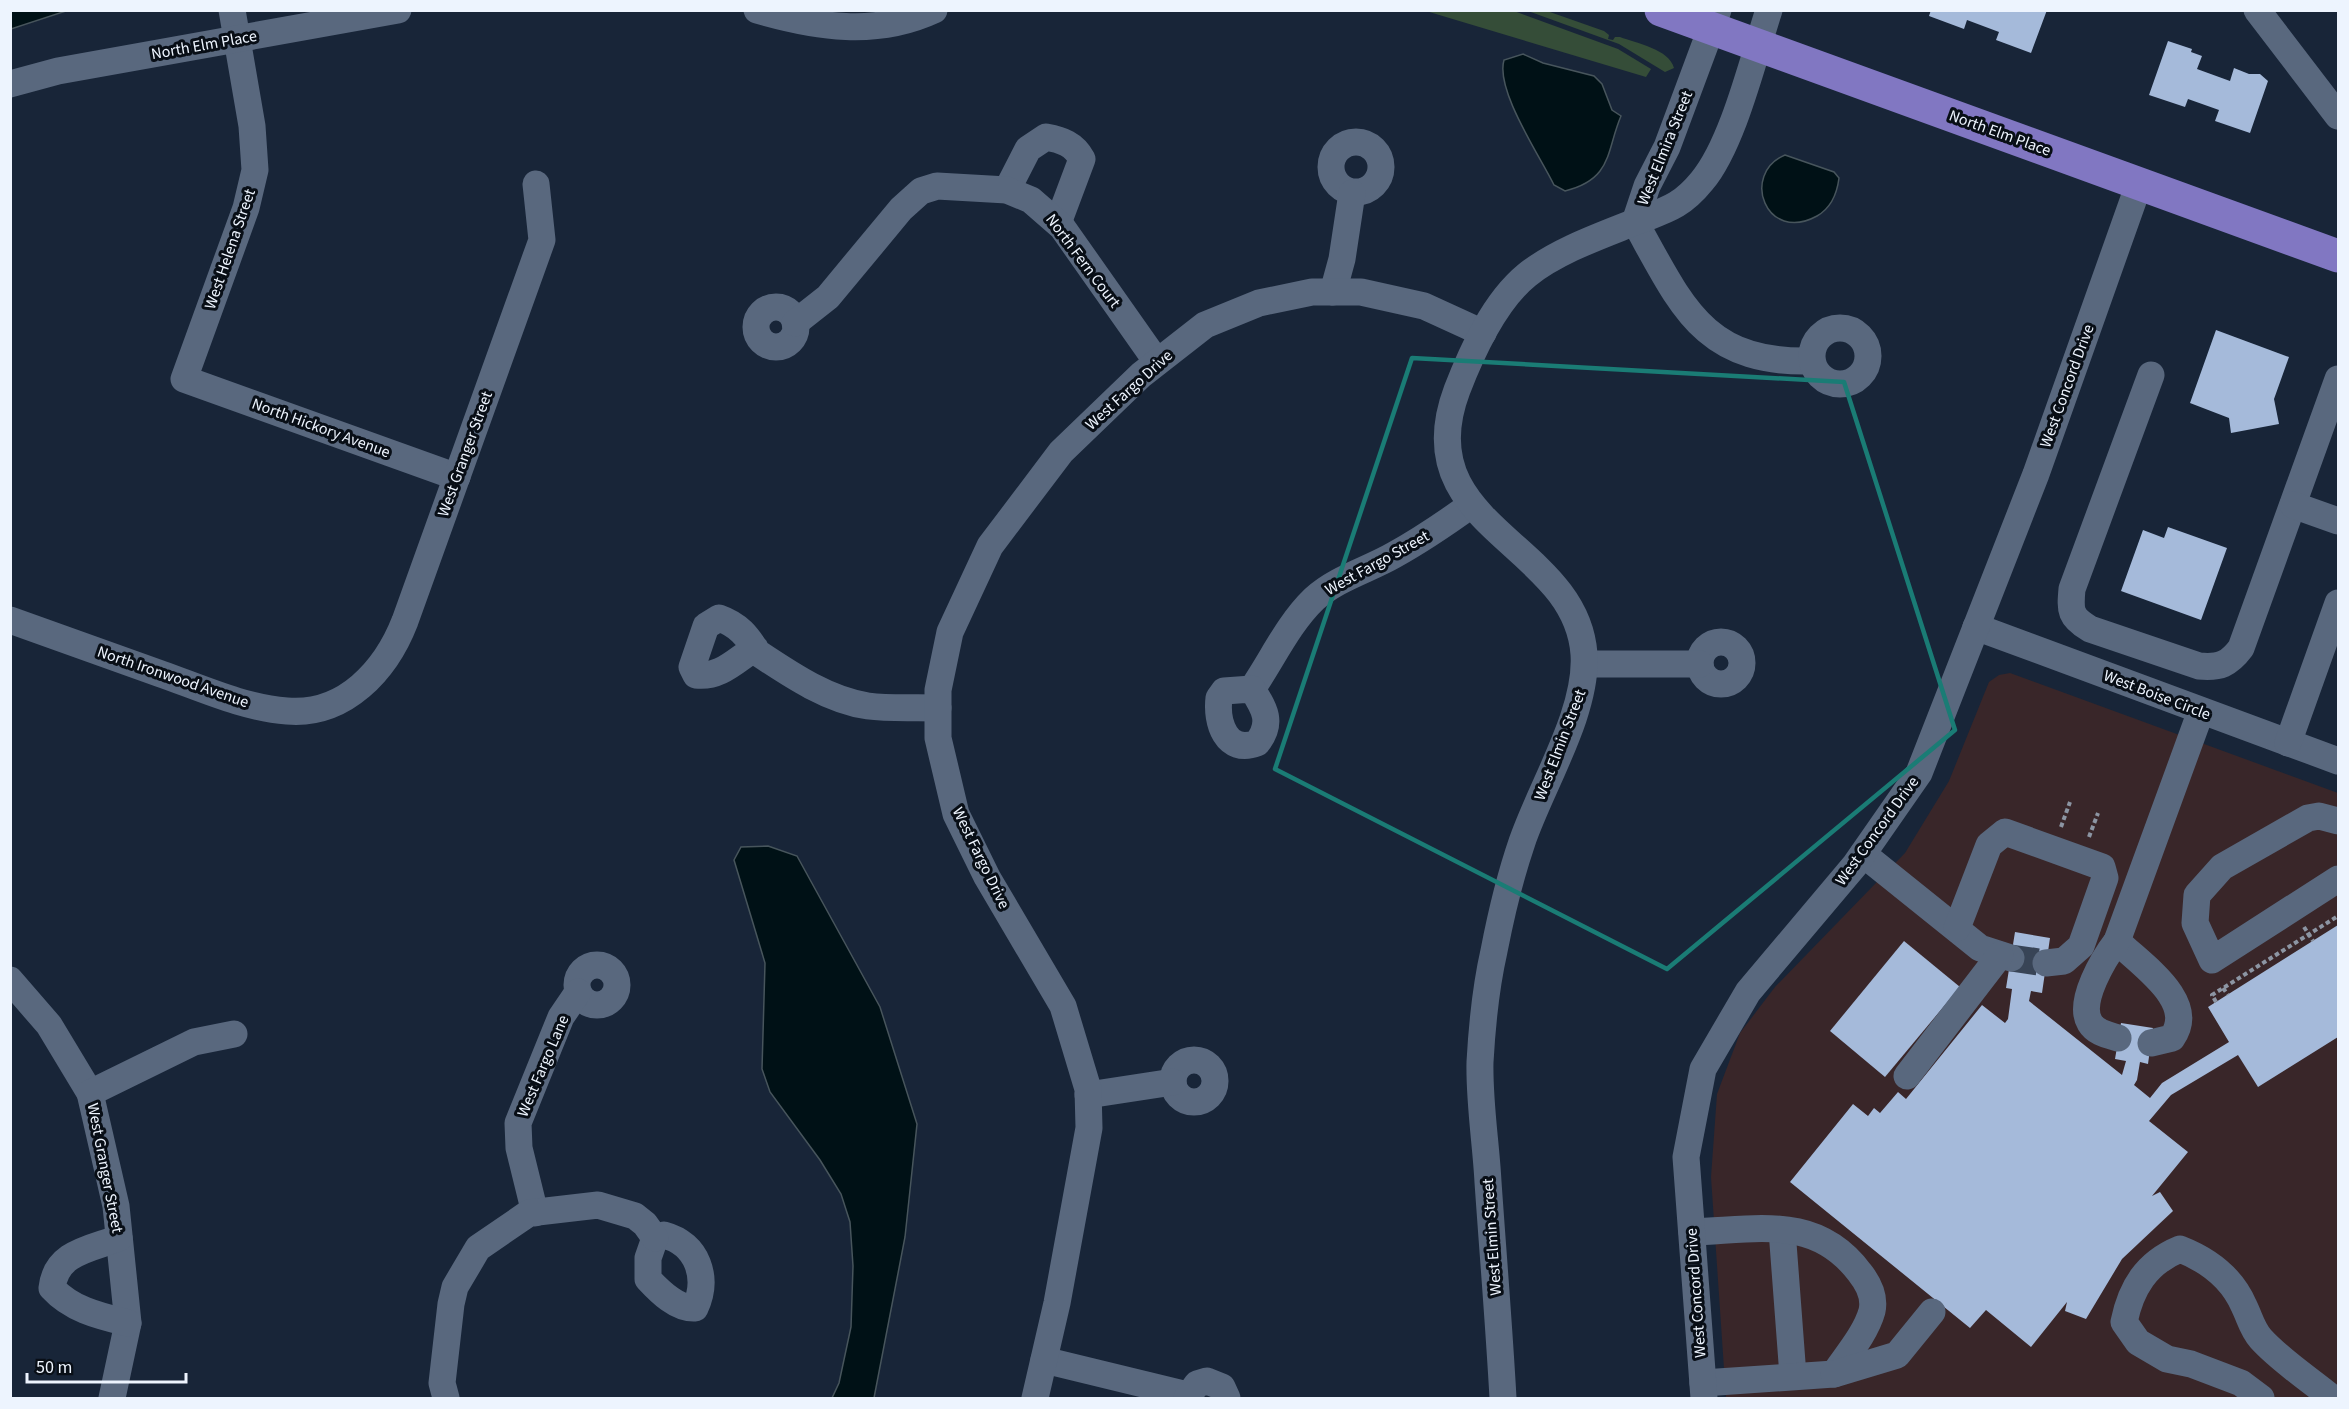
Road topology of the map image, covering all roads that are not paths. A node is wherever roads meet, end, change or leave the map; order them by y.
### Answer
1 (232, 10) edge
2 (398, 10) edge
3 (757, 10) edge
4 (934, 10) edge
5 (1661, 10) edge
6 (1769, 10) edge
7 (2257, 10) edge
8 (1715, 20) edge
9 (237, 39) junction
10 (1757, 45) junction
11 (10, 84) edge
12 (2338, 116) edge
13 (536, 184) dead end
14 (2139, 184) junction
15 (1008, 190) junction
16 (1352, 193) dead end
17 (1635, 222) junction
18 (1058, 223) junction
19 (2338, 256) edge
20 (1333, 292) junction
21 (795, 323) dead end
22 (1484, 333) junction
23 (1812, 361) dead end
24 (1157, 362) junction
25 (2151, 375) dead end
26 (184, 379) joint
27 (2338, 379) edge
28 (457, 477) junction
29 (1471, 505) junction
30 (2293, 505) junction
31 (2338, 521) edge
32 (2338, 603) edge
33 (10, 620) edge
34 (1976, 627) junction
35 (754, 648) dead end
36 (2177, 658) junction
37 (1585, 664) junction
38 (1700, 664) dead end
39 (1252, 689) dead end
40 (2164, 697) junction
41 (339, 700) joint
42 (938, 708) junction
43 (2201, 711) junction
44 (2288, 743) junction
45 (2338, 760) edge
46 (2338, 821) edge
47 (1863, 854) junction
48 (2338, 879) edge
49 (1957, 928) junction
50 (2117, 941) junction
51 (2046, 963) tunnel mouth
52 (10, 980) edge
53 (578, 992) dead end
54 (234, 1034) dead end
55 (2118, 1038) dead end
56 (2151, 1043) dead end
57 (1907, 1076) dead end
58 (1173, 1082) dead end
59 (90, 1093) junction
60 (1088, 1095) junction
61 (536, 1213) junction
62 (1782, 1230) junction
63 (1692, 1232) junction
64 (119, 1238) junction
65 (655, 1238) dead end
66 (1932, 1311) dead end
67 (128, 1323) junction
68 (1044, 1360) junction
69 (1834, 1374) junction
70 (1793, 1376) junction
71 (1703, 1390) edge
72 (1187, 1397) edge
73 (112, 1398) edge
74 (446, 1398) edge
75 (1035, 1398) edge
76 (1227, 1398) edge
77 (1503, 1398) edge
78 (2261, 1398) edge
79 (2332, 1398) edge

1 - 9 street, West Helena Street
2 - 9 street, North Elm Place
3 - 4 street
5 - 8 main road, North Elm Place
6 - 10 street
7 - 12 street
8 - 10 main road, North Elm Place
8 - 17 street, West Elmira Street
9 - 11 street, North Elm Place
9 - 26 street, West Helena Street
10 - 14 main road, North Elm Place
10 - 17 street, West Elmira Street
13 - 28 street, West Granger Street
14 - 19 main road, North Elm Place
14 - 34 street, West Concord Drive
15 - 18 street, North Fern Court
15 - 18 street
15 - 21 street, North Fern Court
16 - 20 street
17 - 22 street, West Elmin Street
17 - 23 street
18 - 24 street, North Fern Court
20 - 22 street, West Fargo Drive
20 - 24 street, West Fargo Drive
22 - 29 street, West Elmin Street
24 - 42 street, West Fargo Drive
25 - 36 street
26 - 28 street, North Hickory Avenue
27 - 30 street
28 - 41 street, West Granger Street
29 - 37 street, West Elmin Street
29 - 39 street, West Fargo Street
30 - 31 street
30 - 36 street
32 - 44 street
33 - 41 street, North Ironwood Avenue
34 - 40 street, West Boise Circle
34 - 47 street, West Concord Drive
35 - 42 street
36 - 40 street
37 - 38 street
37 - 77 street, West Elmin Street
40 - 43 street, West Boise Circle
42 - 60 street, West Fargo Drive
43 - 44 street, West Boise Circle
43 - 50 street
44 - 45 street, West Boise Circle
46 - 48 street
47 - 49 street
47 - 63 street, West Concord Drive
49 - 51 street
49 - 57 street
50 - 55 street
50 - 56 street
52 - 59 street
53 - 61 street, West Fargo Lane
54 - 59 street, West Granger Street
58 - 60 street
59 - 64 street, West Granger Street
60 - 68 street, West Fargo Drive
61 - 65 street
61 - 74 street
62 - 63 street
62 - 69 street
62 - 70 street
63 - 71 street, West Concord Drive
64 - 67 street, West Granger Street
64 - 67 street
66 - 69 street
67 - 73 street, West Granger Street
68 - 72 street
68 - 75 street, West Fargo Drive
69 - 70 street
70 - 71 street
72 - 76 street
78 - 79 street

